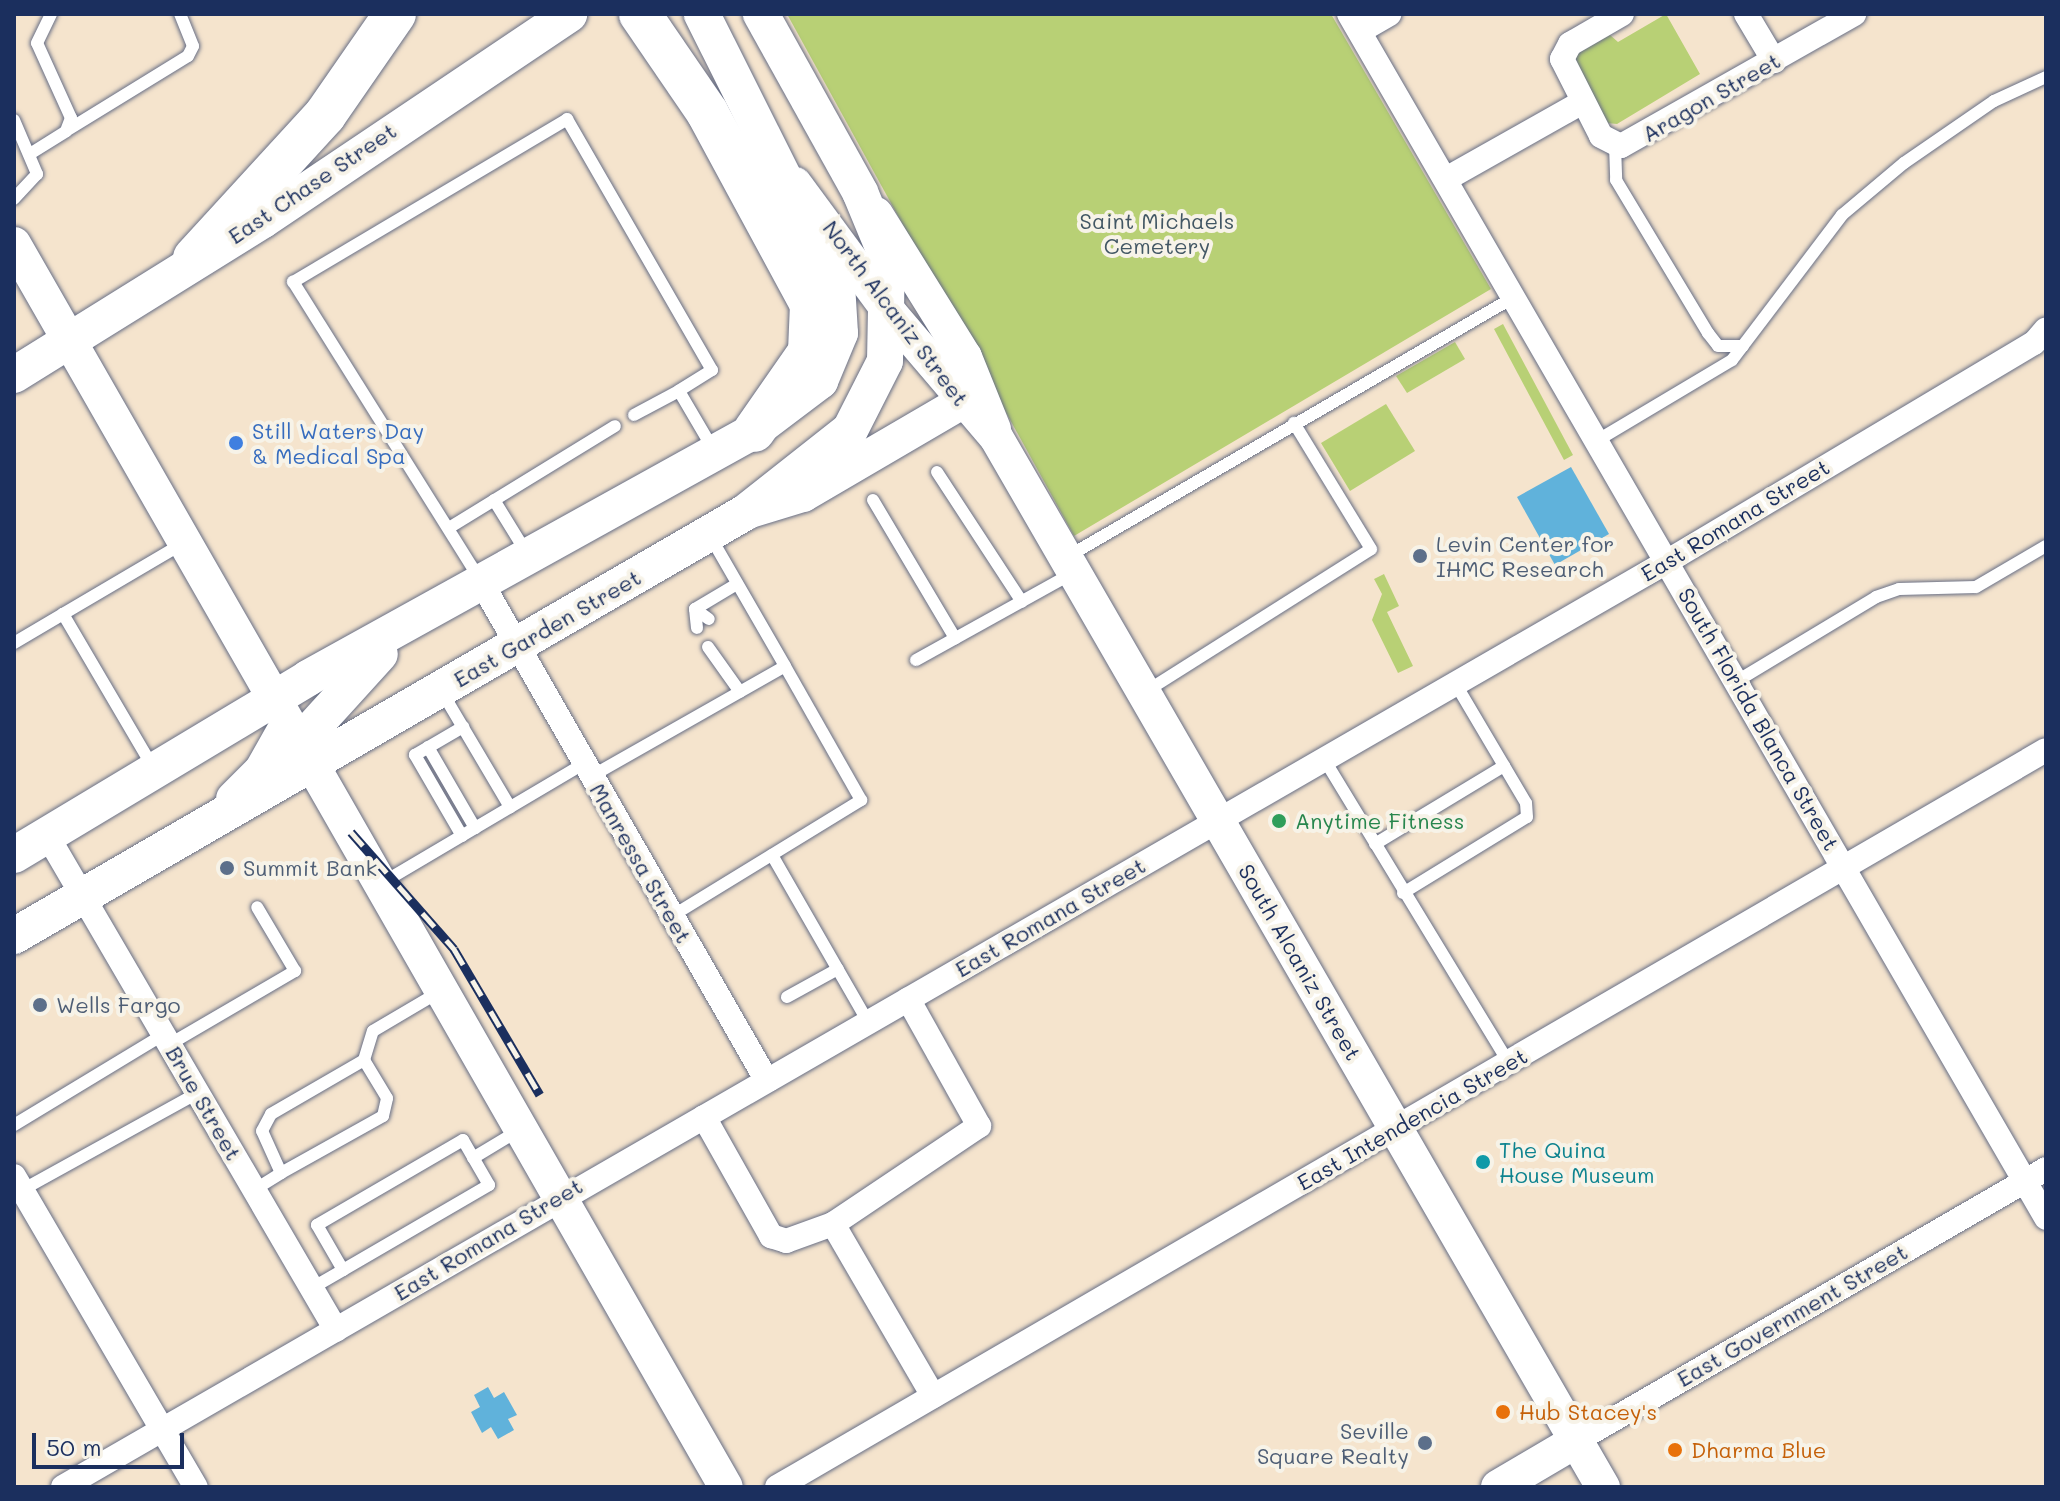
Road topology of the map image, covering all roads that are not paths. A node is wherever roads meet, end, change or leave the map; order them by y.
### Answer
1 (51, 14) edge
2 (180, 14) edge
3 (395, 14) edge
4 (569, 14) edge
5 (640, 14) edge
6 (702, 14) edge
7 (761, 14) edge
8 (1390, 14) edge
9 (1622, 14) edge
10 (1746, 14) edge
11 (1854, 14) edge
12 (1354, 23) edge
13 (1774, 61) junction
14 (2046, 77) edge
15 (1581, 103) junction
16 (14, 120) edge
17 (66, 131) junction
18 (1615, 145) junction
19 (33, 152) junction
20 (787, 174) junction
21 (1446, 179) junction
22 (860, 192) junction
23 (14, 199) edge
24 (14, 244) edge
25 (194, 258) junction
26 (1514, 297) junction
27 (890, 313) junction
28 (2042, 338) edge
29 (70, 341) junction
30 (1743, 346) junction
31 (14, 375) edge
32 (679, 391) junction
33 (962, 402) junction
34 (634, 415) dead end
35 (1294, 423) junction
36 (615, 426) dead end
37 (754, 431) junction
38 (996, 437) junction
39 (1598, 440) junction
40 (715, 451) junction
41 (937, 472) dead end
42 (494, 500) junction
43 (873, 500) dead end
44 (746, 512) junction
45 (452, 526) junction
46 (708, 534) junction
47 (185, 543) junction
48 (2046, 546) edge
49 (527, 554) junction
50 (1668, 561) junction
51 (1071, 564) junction
52 (480, 580) junction
53 (737, 584) junction
54 (1022, 602) junction
55 (428, 609) junction
56 (695, 609) junction
57 (63, 614) junction
58 (709, 619) dead end
59 (697, 628) dead end
60 (955, 638) junction
61 (14, 643) edge
62 (514, 646) junction
63 (715, 646) dead end
64 (916, 660) dead end
65 (785, 666) junction
66 (1737, 681) junction
67 (1455, 683) junction
68 (441, 690) junction
69 (740, 692) junction
70 (1145, 692) junction
71 (463, 727) junction
72 (294, 734) junction
73 (428, 747) junction
74 (2046, 750) edge
75 (1324, 759) junction
76 (1504, 766) junction
77 (155, 771) junction
78 (587, 771) junction
79 (510, 807) junction
80 (1219, 820) junction
81 (210, 822) junction
82 (475, 828) junction
83 (47, 835) junction
84 (462, 836) junction
85 (1375, 844) junction
86 (14, 855) edge
87 (772, 855) junction
88 (1846, 869) junction
89 (381, 884) junction
90 (1403, 893) junction
91 (83, 896) junction
92 (257, 907) dead end
93 (672, 916) junction
94 (14, 936) edge
95 (838, 969) junction
96 (441, 990) junction
97 (787, 997) dead end
98 (908, 999) junction
99 (868, 1022) junction
100 (167, 1039) junction
101 (364, 1060) junction
102 (1509, 1063) junction
103 (767, 1081) junction
104 (198, 1093) junction
105 (704, 1117) junction
106 (14, 1125) edge
107 (1396, 1128) junction
108 (521, 1129) junction
109 (473, 1158) junction
110 (281, 1173) junction
111 (2036, 1175) edge
112 (18, 1183) edge
113 (254, 1190) junction
114 (559, 1196) junction
115 (2046, 1218) edge
116 (833, 1224) junction
117 (343, 1270) junction
118 (312, 1288) junction
119 (336, 1330) junction
120 (933, 1396) junction
121 (162, 1430) junction
122 (1576, 1441) junction
123 (785, 1485) edge
124 (63, 1487) edge
125 (196, 1487) edge
126 (726, 1487) edge
127 (1498, 1487) edge
128 (1603, 1487) edge

1 - 17 lane
2 - 17 lane
3 - 25 highway
4 - 25 main road, East Chase Street
5 - 37 highway
6 - 20 main road, North Alcaniz Street
7 - 22 main road, North Alcaniz Street
8 - 12 street
9 - 15 street, Aragon Street
10 - 13 street
11 - 13 street, Aragon Street
12 - 21 street, South Florida Blanca Street
13 - 18 street, Aragon Street
14 - 30 lane
15 - 18 street, Aragon Street
15 - 21 street
16 - 19 lane
17 - 19 lane
18 - 30 lane
19 - 23 lane
20 - 27 street, North Alcaniz Street
20 - 37 main road, East Garden Street
21 - 26 street, South Florida Blanca Street
22 - 27 main road, East Garden Street
22 - 38 street, North Alcaniz Street
24 - 29 street
25 - 29 main road, East Chase Street
26 - 35 lane
26 - 39 street, South Florida Blanca Street
27 - 33 street, North Alcaniz Street
27 - 44 main road, East Garden Street
28 - 50 street, East Romana Street
29 - 31 main road, East Chase Street
29 - 47 street
30 - 39 lane
32 - 34 lane
32 - 40 lane
32 - 45 lane
33 - 38 street, North Alcaniz Street
33 - 44 street
35 - 51 lane
35 - 70 lane
36 - 42 lane
37 - 40 main road, East Garden Street
38 - 51 street, South Alcaniz Street
39 - 50 street, South Florida Blanca Street
40 - 49 main road, East Garden Street
41 - 54 lane
42 - 45 lane
42 - 49 lane
43 - 60 lane
44 - 46 main road, East Garden Street
45 - 52 lane
46 - 53 lane
46 - 62 main road, East Garden Street
47 - 57 lane
47 - 72 street
48 - 66 lane
49 - 52 main road, East Garden Street
50 - 66 street, South Florida Blanca Street
50 - 67 street, East Romana Street
51 - 54 lane
51 - 70 street, South Alcaniz Street
52 - 55 main road, East Garden Street
52 - 62 street, Manressa Street
53 - 56 lane
53 - 65 lane
54 - 60 lane
55 - 72 main road, East Garden Street
55 - 72 main road
56 - 58 lane
56 - 59 lane
57 - 61 lane
57 - 77 lane
60 - 64 lane
62 - 68 main road, East Garden Street
62 - 78 street, Manressa Street
63 - 69 lane
65 - 69 lane
65 - 87 lane
66 - 88 street, South Florida Blanca Street
67 - 75 street, East Romana Street
67 - 76 lane
68 - 71 lane
68 - 72 main road, East Garden Street
69 - 78 lane
70 - 80 street, South Alcaniz Street
71 - 73 lane
71 - 79 lane
72 - 77 main road, East Garden Street
72 - 81 main road, East Garden Street
72 - 81 main road
72 - 89 street
73 - 82 lane
73 - 84 lane
74 - 88 street, East Intendencia Street
75 - 80 street, East Romana Street
75 - 85 lane
76 - 85 lane
76 - 90 lane
77 - 83 main road, East Garden Street
78 - 79 lane
78 - 93 street, Manressa Street
79 - 82 lane
80 - 98 street, East Romana Street
80 - 107 street, South Alcaniz Street
81 - 91 main road, East Garden Street
82 - 84 lane
83 - 86 main road, East Garden Street
83 - 91 street, Brue Street
84 - 89 lane
85 - 90 lane
87 - 93 lane
87 - 95 lane
88 - 102 street, East Intendencia Street
88 - 111 street, South Florida Blanca Street
89 - 96 street
90 - 102 lane
91 - 94 main road, East Garden Street
91 - 100 street, Brue Street
92 - 100 lane
93 - 103 street, Manressa Street
95 - 97 lane
95 - 99 lane
96 - 101 lane
96 - 108 street
98 - 99 street, East Romana Street
98 - 116 street
99 - 103 street, East Romana Street
100 - 104 street, Brue Street
100 - 106 lane
101 - 110 lane
101 - 110 lane
102 - 107 street, East Intendencia Street
103 - 105 street, East Romana Street
104 - 112 lane
104 - 113 street, Brue Street
105 - 114 street, East Romana Street
105 - 116 street
107 - 120 street, East Intendencia Street
107 - 122 street, South Alcaniz Street
108 - 109 lane
108 - 114 street
109 - 117 lane
109 - 117 lane
110 - 113 lane
111 - 115 street, South Florida Blanca Street
111 - 122 street, East Government Street
112 - 121 street
113 - 118 street, Brue Street
114 - 119 street, East Romana Street
114 - 126 street
116 - 120 street
117 - 118 lane
118 - 119 street, Brue Street
119 - 121 street, East Romana Street
120 - 123 street, East Intendencia Street
121 - 124 street, East Romana Street
121 - 125 street
122 - 127 street, East Government Street
122 - 128 street, South Alcaniz Street

